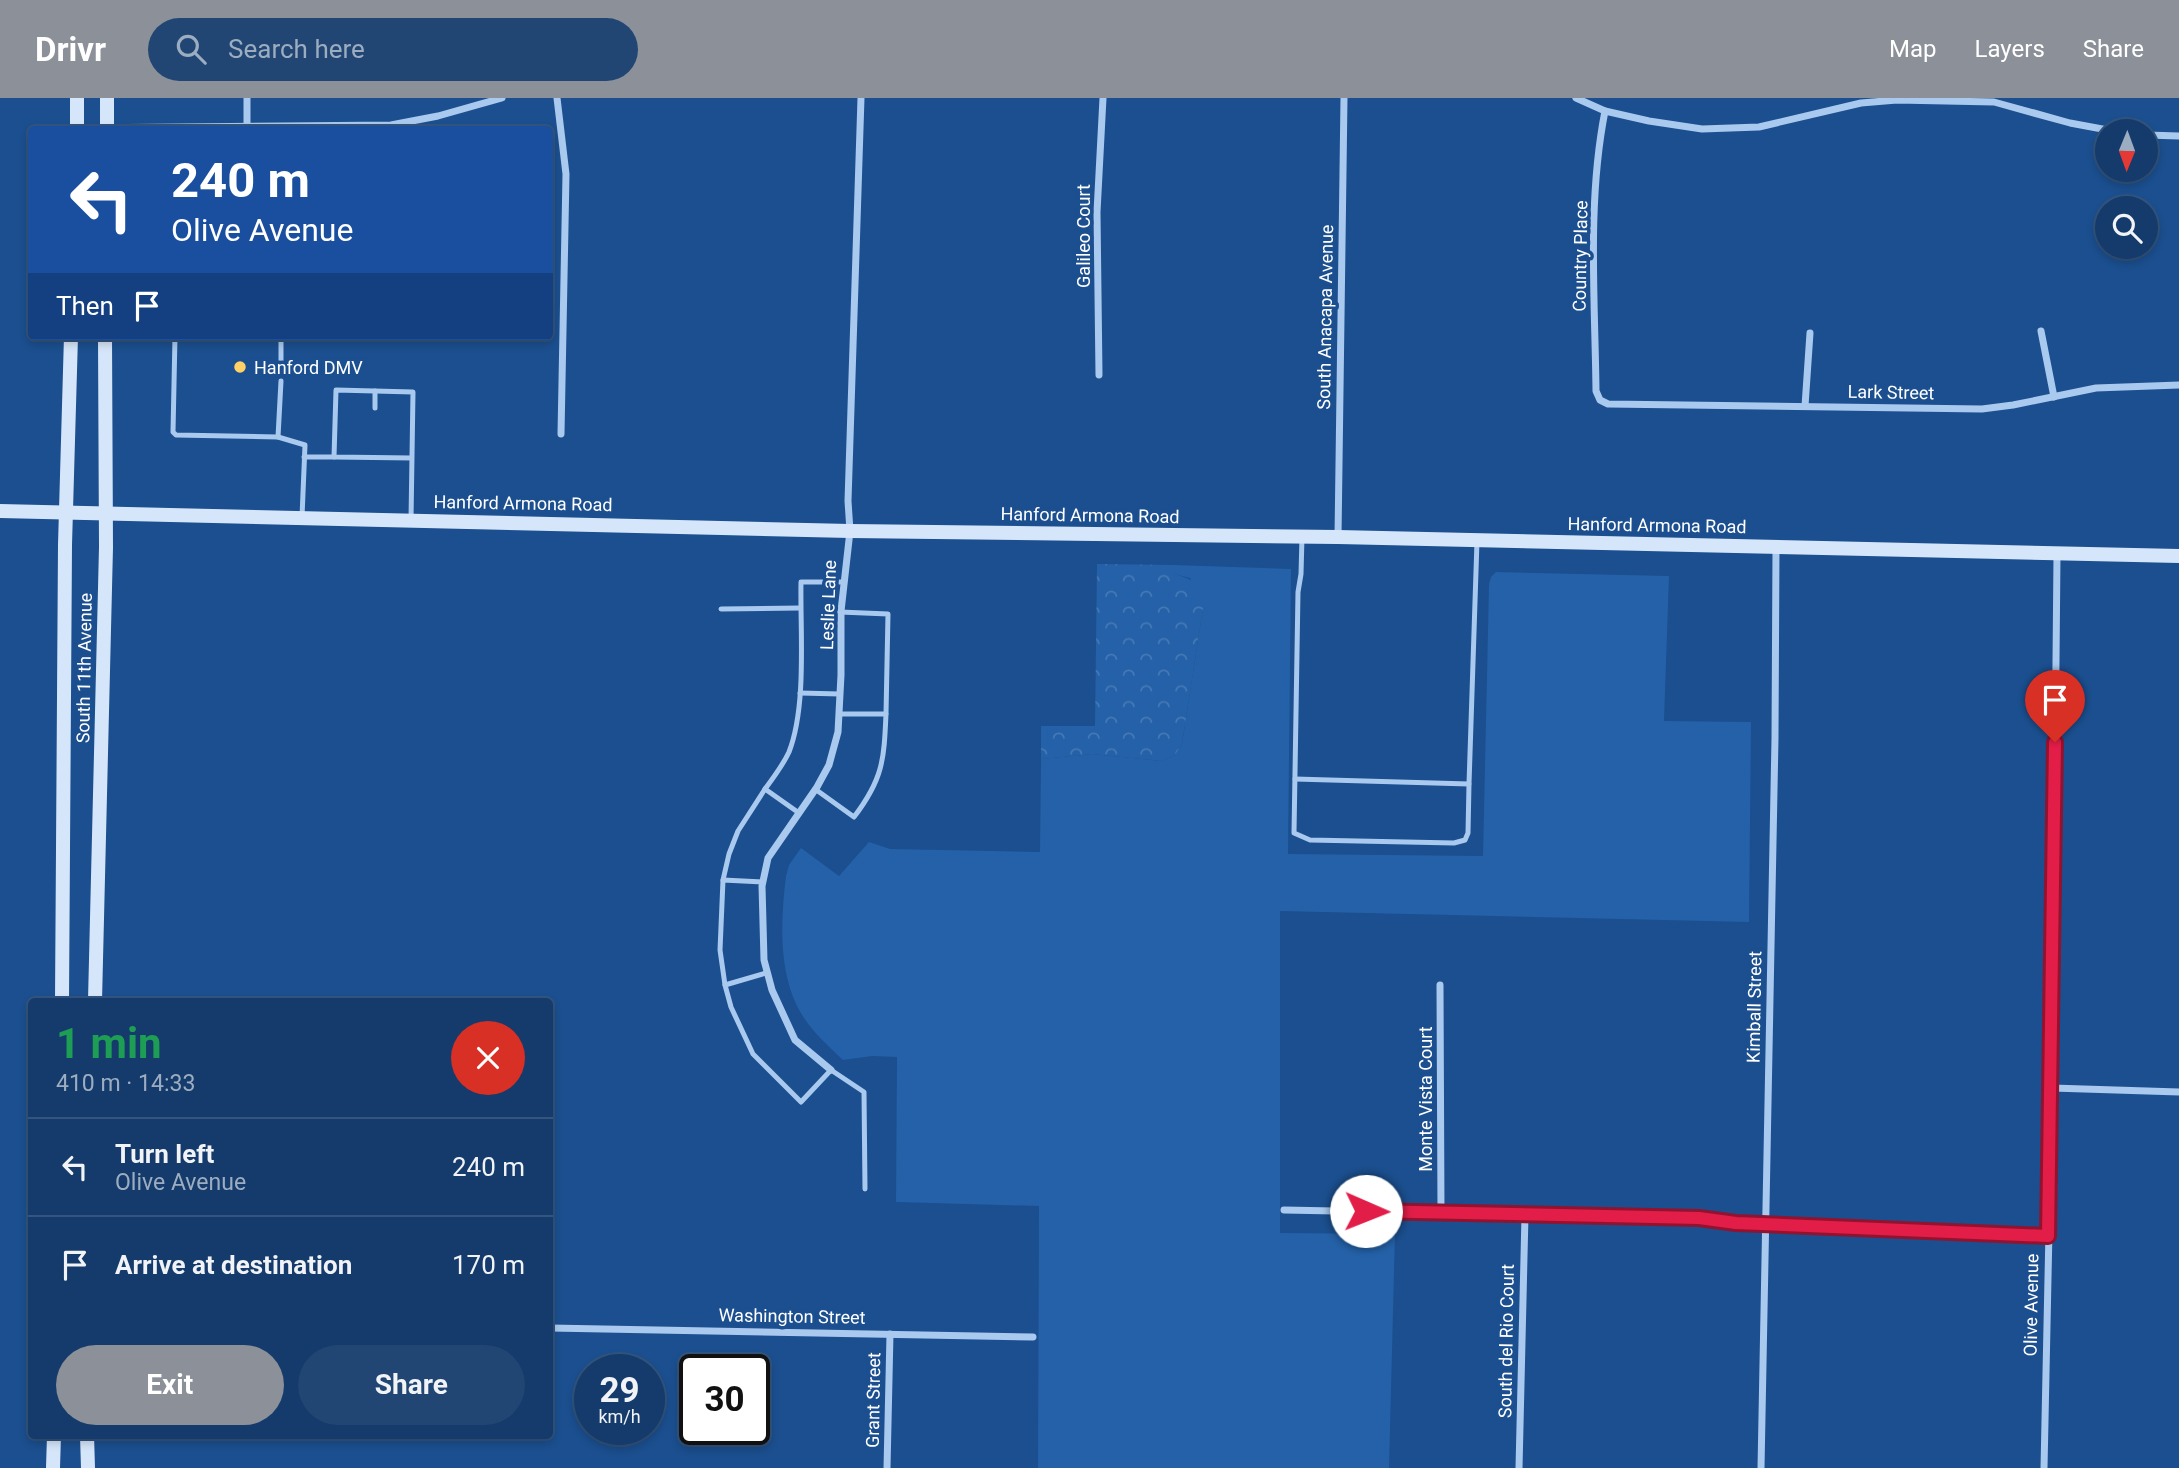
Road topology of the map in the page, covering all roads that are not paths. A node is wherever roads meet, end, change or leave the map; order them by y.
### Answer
1 (77, 98) edge
2 (107, 98) edge
3 (247, 98) edge
4 (502, 98) edge
5 (557, 98) edge
6 (861, 98) edge
7 (1102, 98) edge
8 (1344, 98) edge
9 (1576, 98) edge
10 (1605, 110) junction
11 (77, 126) edge
12 (107, 126) edge
13 (247, 126) edge
14 (319, 126) edge
15 (2095, 128) edge
16 (2158, 135) edge
17 (2179, 136) edge
18 (2041, 331) dead end
19 (1810, 333) dead end
20 (71, 340) edge
21 (105, 340) edge
22 (174, 340) edge
23 (281, 340) edge
24 (281, 361) dead end
25 (1099, 375) dead end
26 (281, 381) dead end
27 (2179, 385) edge
28 (375, 391) junction
29 (2054, 397) junction
30 (1601, 400) joint
31 (1805, 406) junction
32 (375, 408) dead end
33 (561, 435) dead end
34 (278, 437) junction
35 (374, 448) dead end
36 (304, 457) junction
37 (334, 457) junction
38 (374, 458) junction
39 (412, 458) junction
40 (0, 511) edge
41 (66, 512) junction
42 (107, 514) junction
43 (302, 517) junction
44 (411, 520) junction
45 (850, 531) junction
46 (1302, 537) junction
47 (1338, 537) junction
48 (1478, 541) junction
49 (1776, 546) junction
50 (2057, 555) junction
51 (2179, 556) edge
52 (843, 582) junction
53 (800, 608) junction
54 (721, 609) dead end
55 (841, 612) junction
56 (800, 693) junction
57 (840, 694) junction
58 (839, 714) junction
59 (886, 714) junction
60 (1295, 779) junction
61 (1469, 784) junction
62 (765, 789) junction
63 (815, 789) junction
64 (799, 814) junction
65 (723, 880) junction
66 (763, 882) junction
67 (766, 973) junction
68 (725, 985) junction
69 (1440, 985) dead end
70 (62, 998) edge
71 (95, 998) edge
72 (831, 1070) junction
73 (2052, 1088) junction
74 (2179, 1092) edge
75 (864, 1189) dead end
76 (1284, 1210) dead end
77 (1441, 1212) junction
78 (1525, 1215) junction
79 (1765, 1224) junction
80 (2048, 1236) junction
81 (553, 1328) edge
82 (890, 1334) junction
83 (1033, 1337) dead end
84 (54, 1439) edge
85 (88, 1439) edge
86 (53, 1468) edge
87 (88, 1468) edge
88 (887, 1468) edge
89 (1519, 1468) edge
90 (1761, 1468) edge
91 (2044, 1468) edge

1 - 11 main road
2 - 12 main road
3 - 13 street
4 - 14 street
5 - 33 street
6 - 45 street, Leslie Lane
7 - 25 street, Galileo Court
8 - 47 street, South Anacapa Avenue
9 - 10 street
10 - 15 street
10 - 30 street, Country Place
16 - 17 street
18 - 29 street
19 - 31 street
20 - 41 main road, South 11th Avenue
21 - 42 main road, South 11th Avenue
22 - 34 lane
23 - 24 lane
26 - 34 lane
27 - 29 street, Lark Street
28 - 32 lane
28 - 37 lane
28 - 39 lane
29 - 31 street, Lark Street
30 - 31 street, Lark Street
34 - 36 lane
35 - 38 lane
36 - 37 lane
36 - 43 lane
37 - 38 lane
38 - 39 lane
39 - 44 lane
40 - 41 main road, Hanford Armona Road
41 - 42 main road, Hanford Armona Road
41 - 70 main road, South 11th Avenue
42 - 43 main road, Hanford Armona Road
42 - 71 main road, South 11th Avenue
43 - 44 main road, Hanford Armona Road
44 - 45 main road, Hanford Armona Road
45 - 46 main road, Hanford Armona Road
45 - 52 street, Leslie Lane
46 - 47 main road, Hanford Armona Road
46 - 60 lane
47 - 48 main road, Hanford Armona Road
48 - 49 main road, Hanford Armona Road
48 - 61 lane
49 - 50 main road, Hanford Armona Road
49 - 79 street, Kimball Street
50 - 51 main road, Hanford Armona Road
50 - 73 street, Olive Avenue
52 - 53 lane
52 - 55 street, Leslie Lane
53 - 54 lane
53 - 56 lane
55 - 57 street, Leslie Lane
55 - 59 lane
56 - 57 lane
56 - 62 lane
57 - 58 street, Leslie Lane
58 - 59 lane
58 - 63 street, Leslie Lane
59 - 63 lane
60 - 61 lane
60 - 61 lane
62 - 64 lane
62 - 65 lane
63 - 64 street, Leslie Lane
64 - 66 street, Leslie Lane
65 - 66 lane
65 - 68 lane
66 - 67 street, Leslie Lane
67 - 68 lane
67 - 72 street, Leslie Lane
68 - 72 lane
69 - 77 street, Monte Vista Court
72 - 75 lane
73 - 74 street
73 - 80 street, Olive Avenue
76 - 77 street
77 - 78 street
78 - 79 street
78 - 89 street, South del Rio Court
79 - 80 street
79 - 90 street, Kimball Street
80 - 91 street, Olive Avenue
81 - 82 street, Washington Street
82 - 83 street, Washington Street
82 - 88 street, Grant Street
84 - 86 main road
85 - 87 main road

